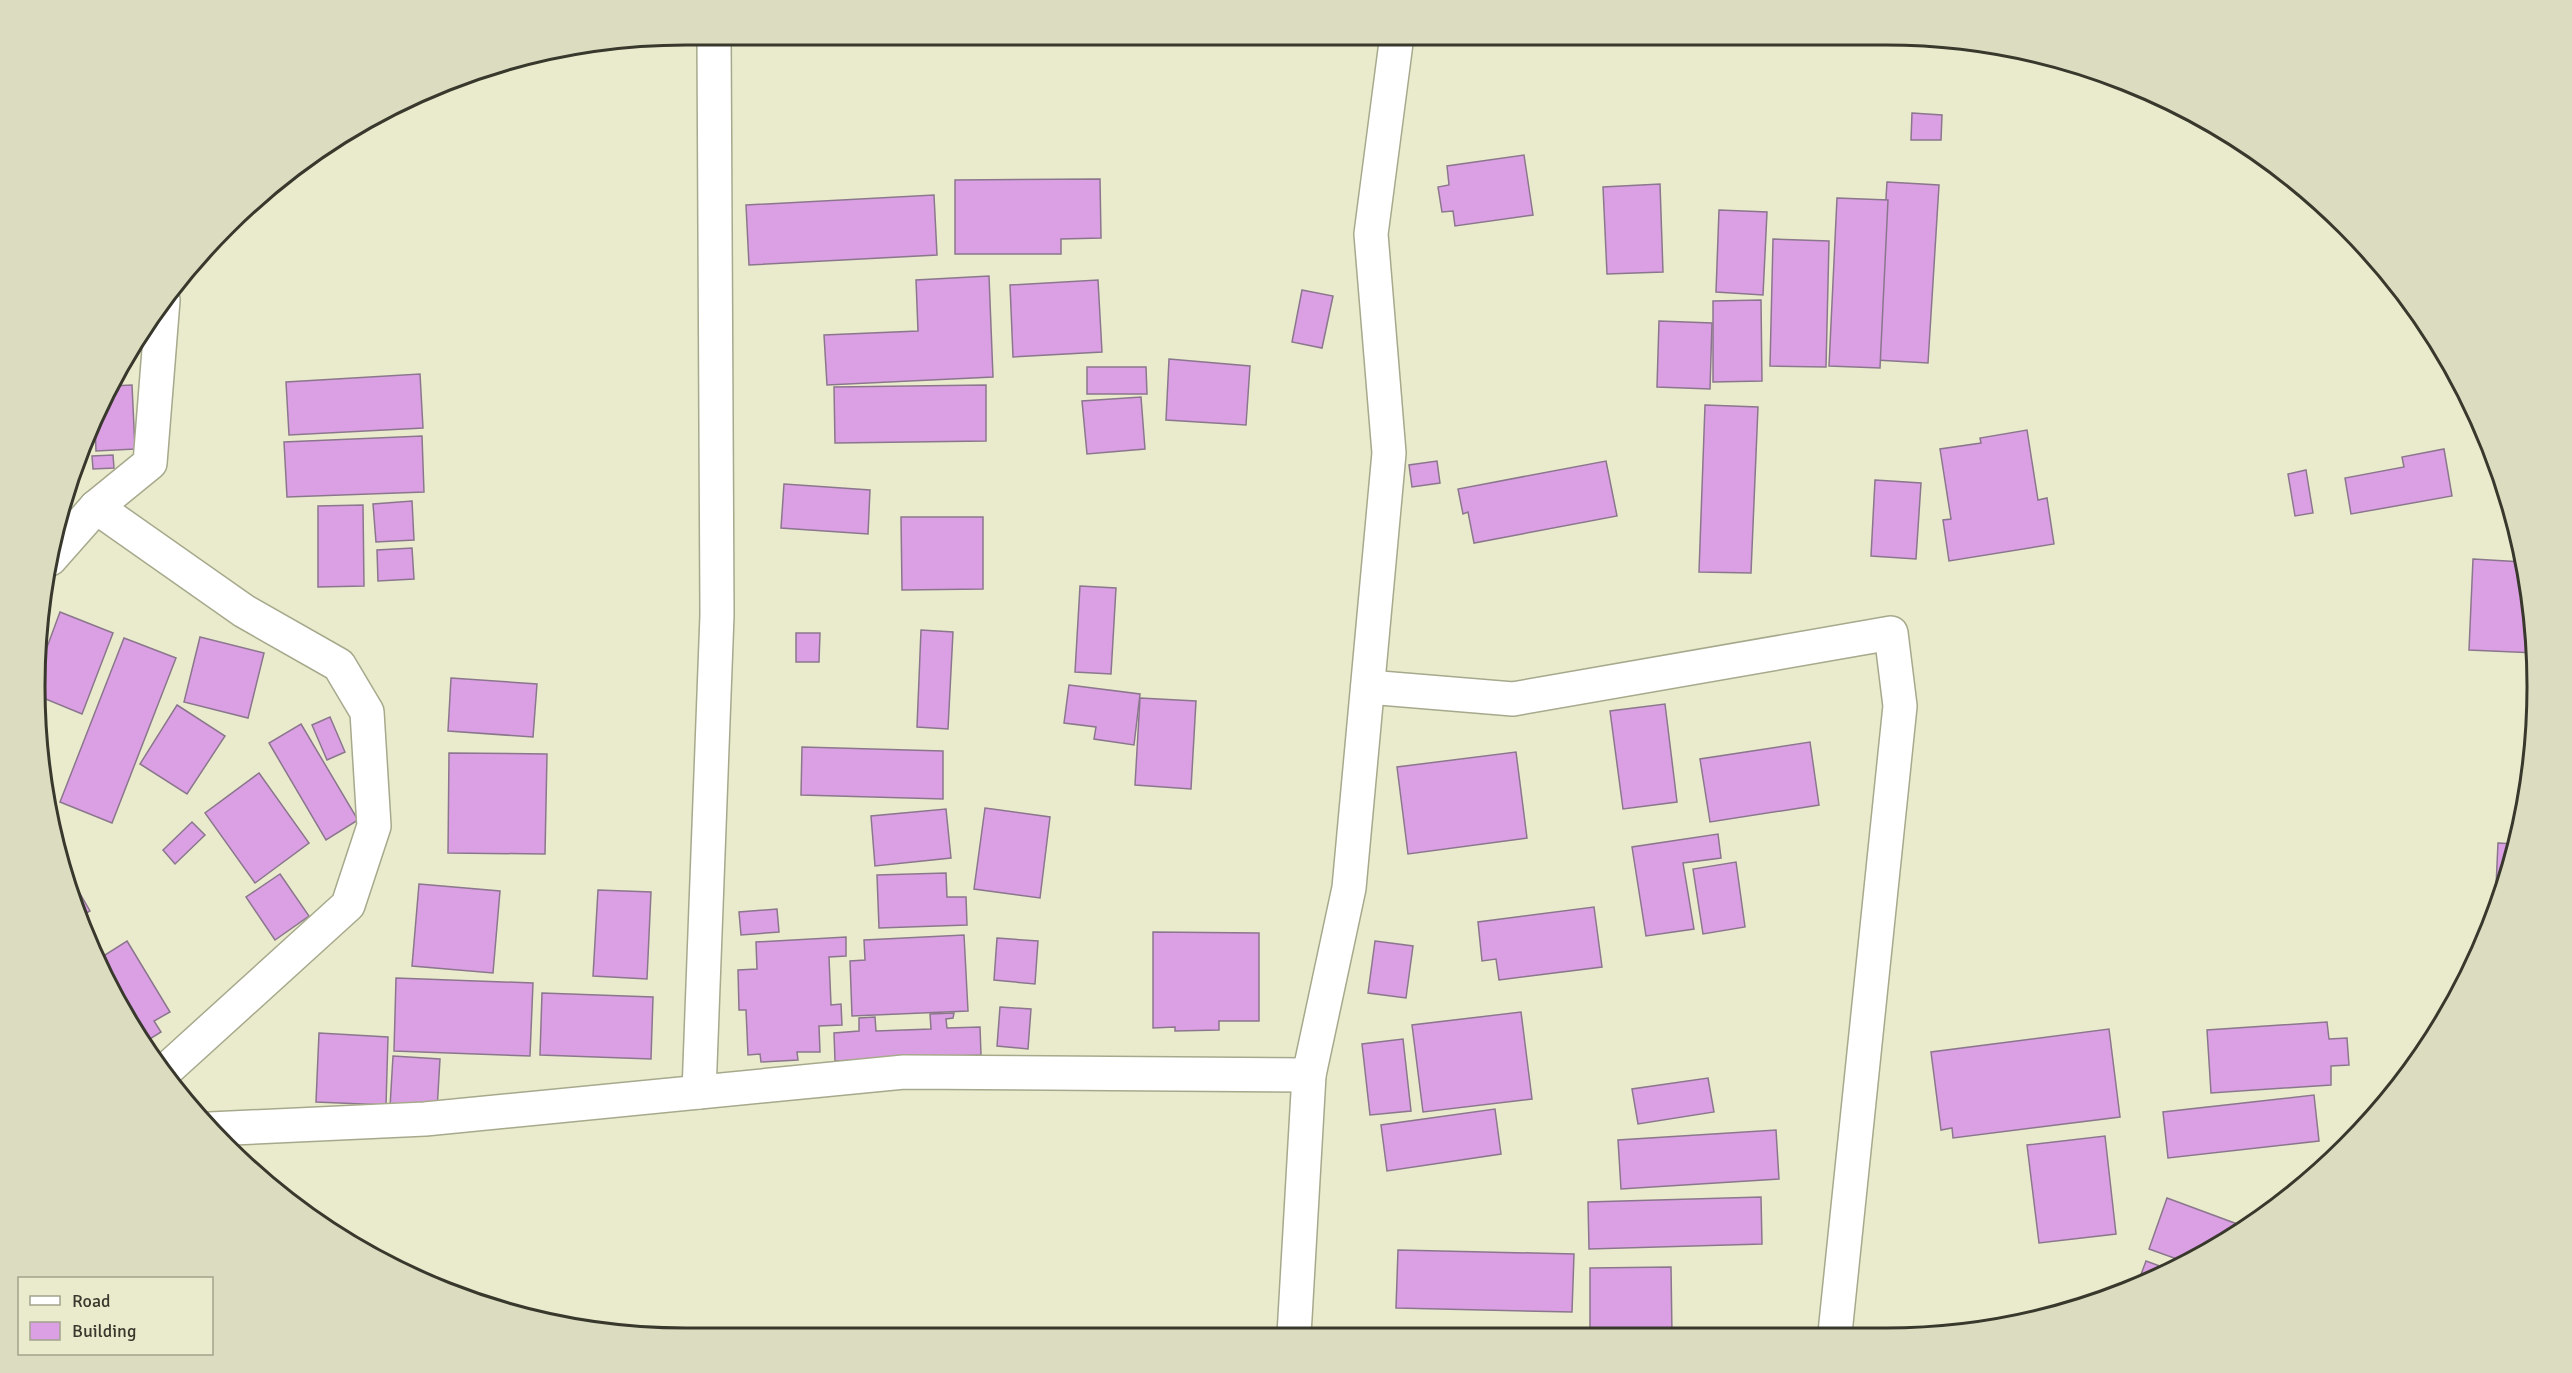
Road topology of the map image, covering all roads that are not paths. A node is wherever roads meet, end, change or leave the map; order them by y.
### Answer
1 (714, 45) edge
2 (1396, 45) edge
3 (162, 318) edge
4 (96, 507) junction
5 (60, 547) edge
6 (1368, 687) junction
7 (170, 1066) edge
8 (1309, 1075) junction
9 (699, 1092) junction
10 (222, 1128) edge
11 (1294, 1328) edge
12 (1836, 1328) edge

1 - 9 street
2 - 6 street
3 - 4 street
4 - 5 street
4 - 7 street
6 - 8 street
6 - 12 street
8 - 9 street
8 - 11 street
9 - 10 street

